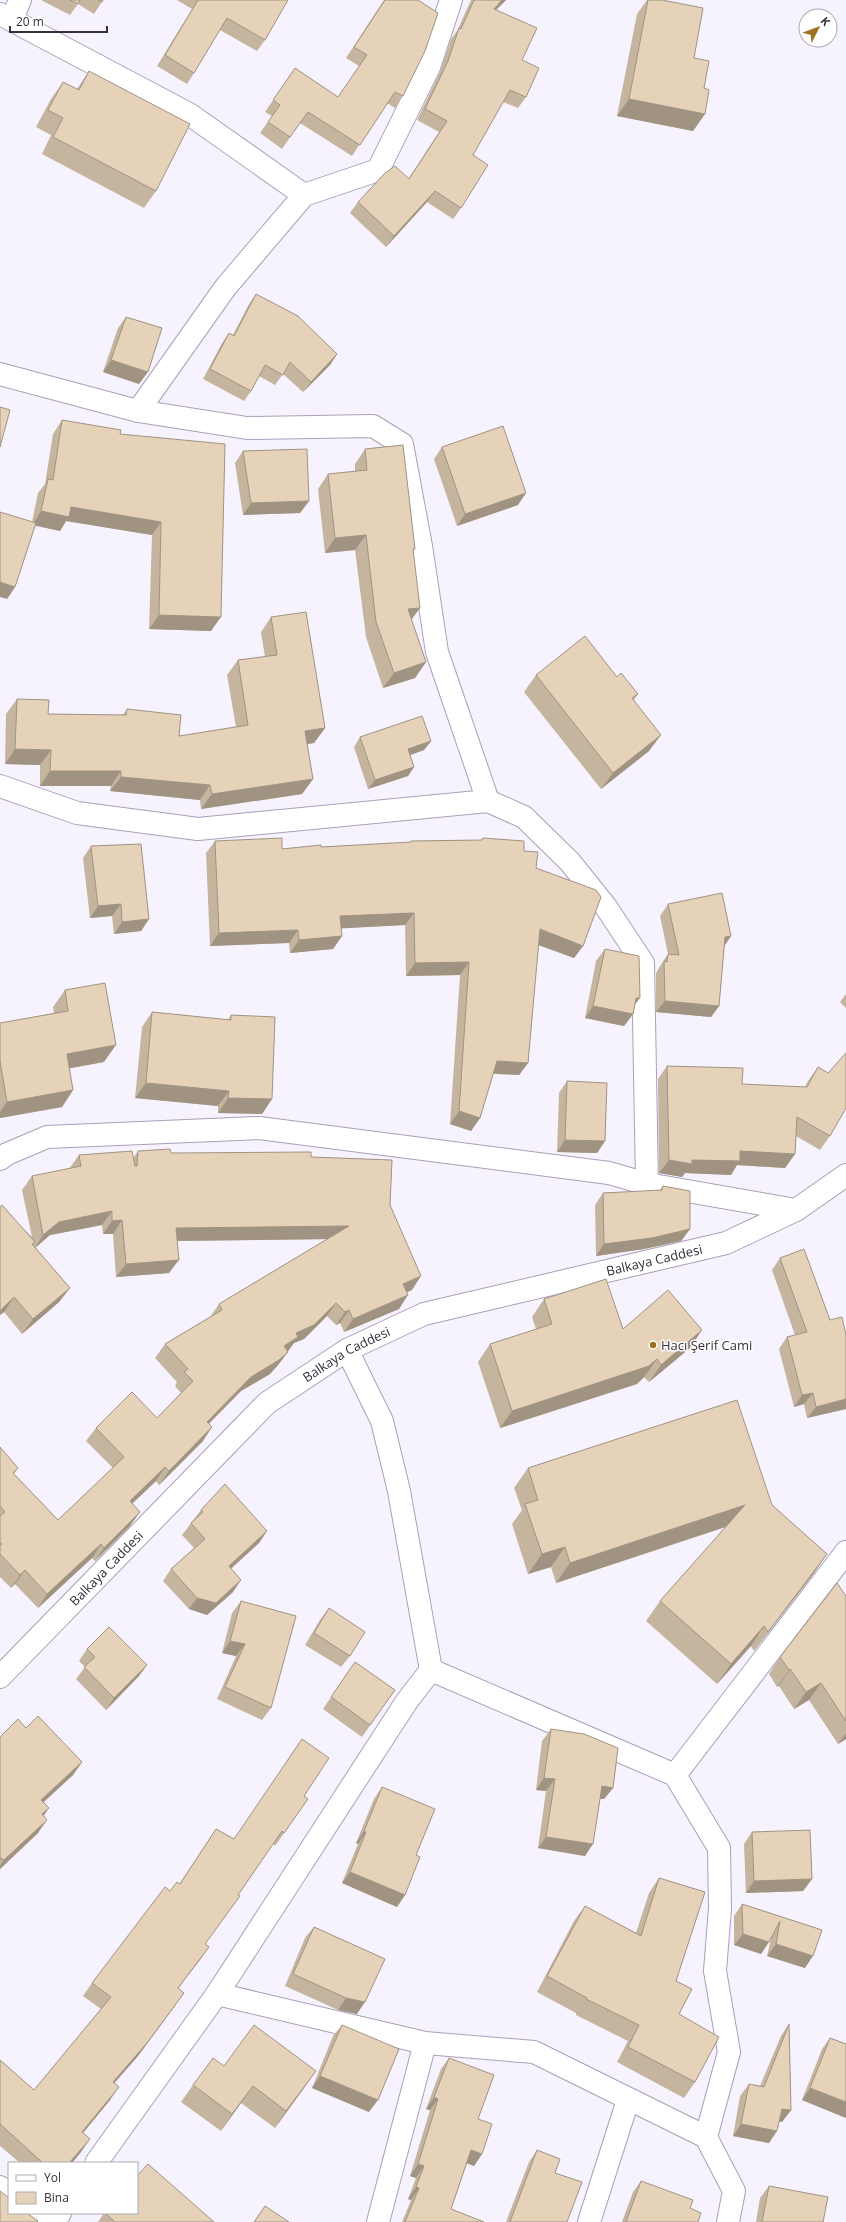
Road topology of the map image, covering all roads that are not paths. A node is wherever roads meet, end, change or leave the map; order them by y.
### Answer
1 (451, 0) edge
2 (11, 11) edge
3 (304, 195) junction
4 (0, 374) edge
5 (138, 411) junction
6 (0, 786) edge
7 (488, 801) junction
8 (0, 1159) edge
9 (846, 1176) edge
10 (646, 1184) junction
11 (796, 1210) junction
12 (347, 1350) junction
13 (846, 1552) edge
14 (431, 1670) junction
15 (0, 1677) edge
16 (675, 1774) junction
17 (217, 1994) junction
18 (425, 2043) junction
19 (628, 2100) junction
20 (706, 2137) junction
21 (97, 2162) edge
22 (0, 2187) edge
23 (8, 2194) edge
24 (29, 2214) edge
25 (38, 2222) edge
26 (378, 2222) edge
27 (589, 2222) edge
28 (728, 2222) edge

1 - 3 street
2 - 3 street
3 - 5 street
4 - 5 street
5 - 7 street
6 - 7 street
7 - 10 street
8 - 10 street
9 - 11 street, Balkaya Caddesi
10 - 11 street
11 - 12 street, Balkaya Caddesi
12 - 14 street
12 - 15 street, Balkaya Caddesi
13 - 16 street
14 - 16 street
14 - 17 street
16 - 20 street
17 - 18 street
17 - 21 street
18 - 19 street
18 - 26 street
19 - 20 street
19 - 27 street
20 - 28 street
22 - 23 street
24 - 25 street

